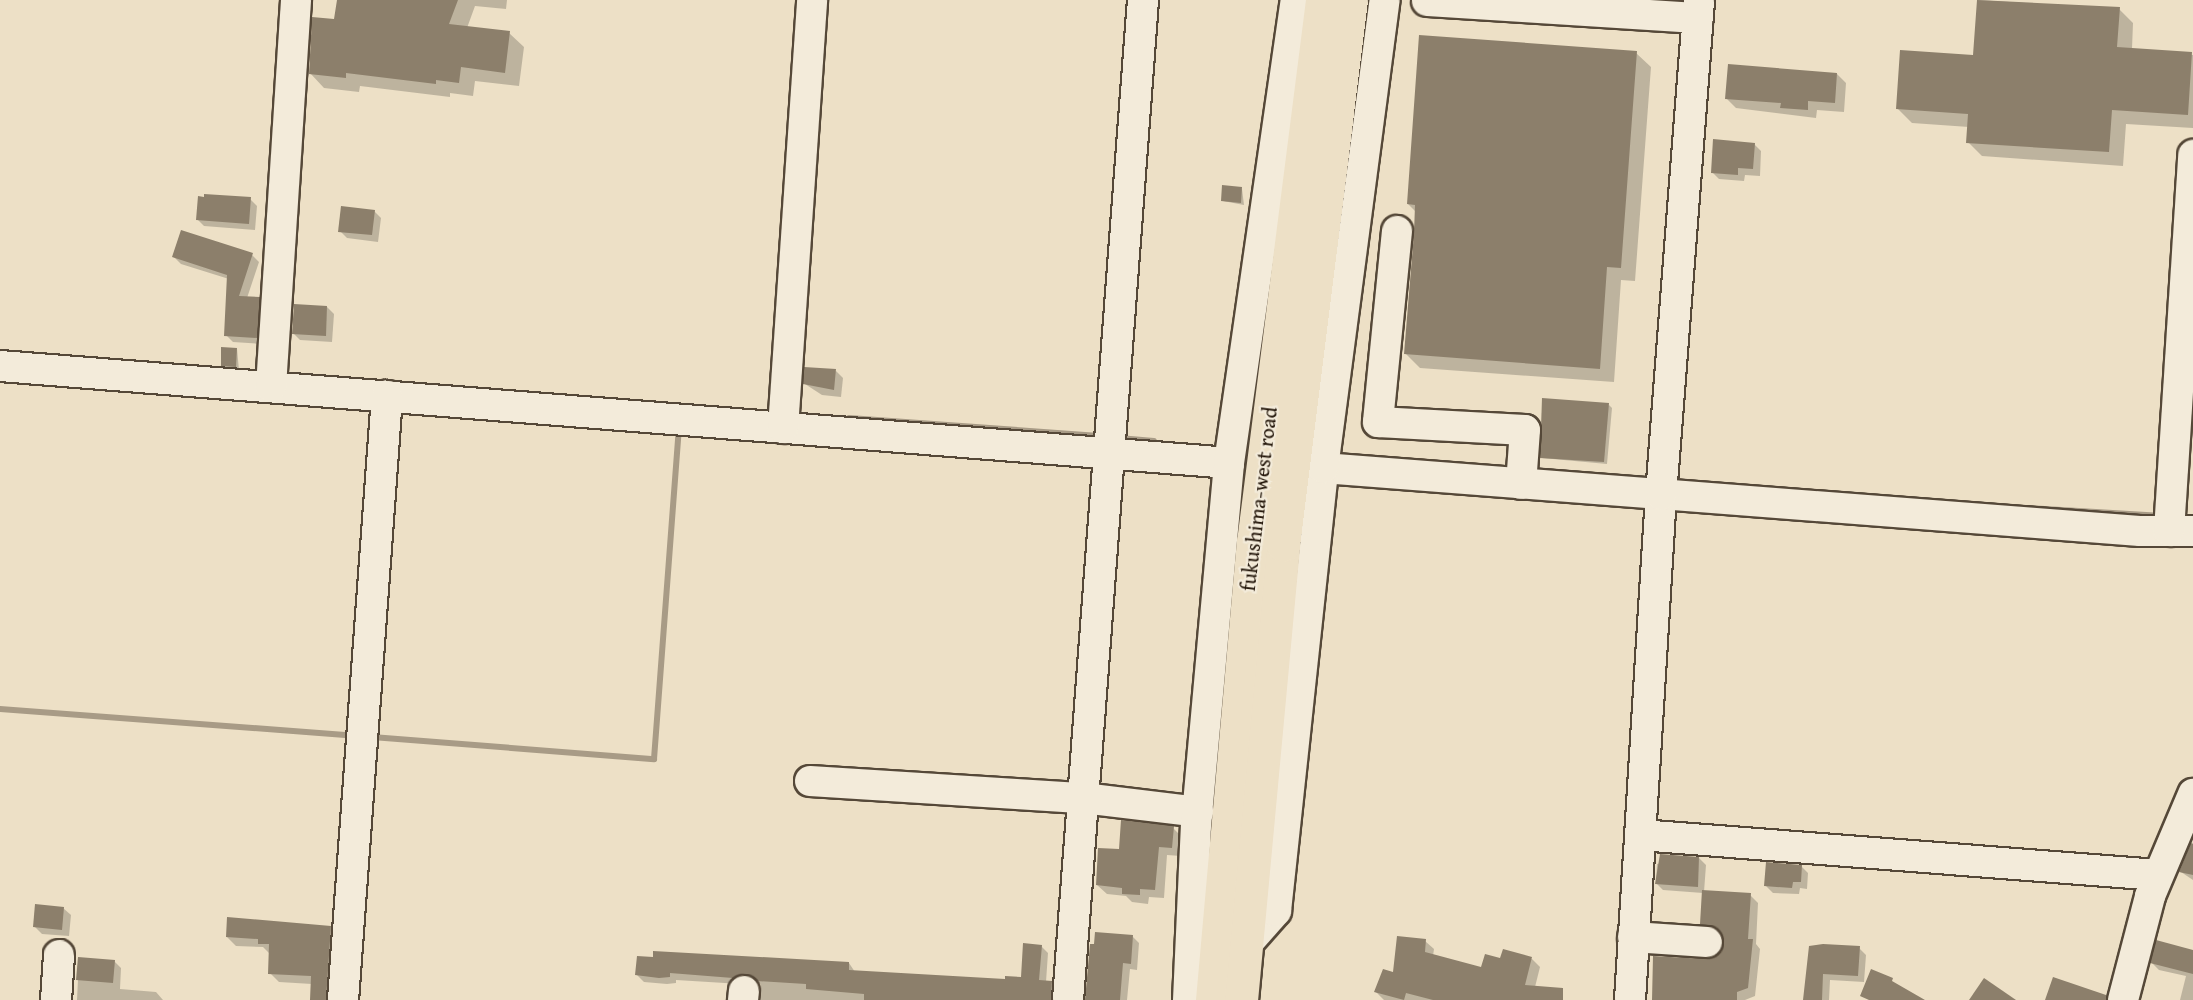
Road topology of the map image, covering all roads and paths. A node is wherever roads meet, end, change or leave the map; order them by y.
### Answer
1 (296, 0) edge
2 (812, 0) edge
3 (1143, 0) edge
4 (1296, 0) edge
5 (1322, 0) edge
6 (1351, 0) edge
7 (1385, 0) edge
8 (1427, 1) edge
9 (1698, 9) edge
10 (1319, 145) junction
11 (2193, 154) edge
12 (1397, 231) dead end
13 (0, 366) edge
14 (271, 387) junction
15 (387, 396) junction
16 (783, 428) junction
17 (1109, 454) junction
18 (1229, 463) junction
19 (1323, 468) junction
20 (1521, 484) junction
21 (1661, 495) junction
22 (2181, 531) edge
23 (810, 781) dead end
24 (2193, 794) edge
25 (1083, 798) junction
26 (1197, 812) junction
27 (2187, 823) edge
28 (1640, 835) junction
29 (2157, 875) junction
30 (1633, 936) junction
31 (1707, 942) dead end
32 (1245, 946) junction
33 (59, 955) dead end
34 (56, 1000) edge
35 (343, 1000) edge
36 (1068, 1000) edge
37 (1188, 1000) edge
38 (1212, 1000) edge
39 (1241, 1000) edge
40 (1630, 1000) edge
41 (2123, 1000) edge

1 - 14 street
2 - 16 street
3 - 17 street
4 - 18 street
5 - 10 highway, fukushima-west road
6 - 10 highway, fukushima-west road
7 - 19 street
8 - 9 street
9 - 21 street
10 - 32 highway, fukushima-west road
10 - 38 highway, fukushima-west road
11 - 22 street
12 - 20 street
13 - 14 street
14 - 15 street
15 - 16 street
15 - 35 street
16 - 17 street
17 - 18 street
17 - 25 street
18 - 26 street
19 - 20 street
19 - 32 street
20 - 21 street
21 - 22 street
21 - 28 street
23 - 25 street
24 - 27 street
25 - 26 street
25 - 36 street
26 - 37 street
27 - 29 street
28 - 29 street
28 - 30 street
29 - 41 street
30 - 31 street
30 - 40 street
32 - 39 highway, fukushima-west road
33 - 34 street

